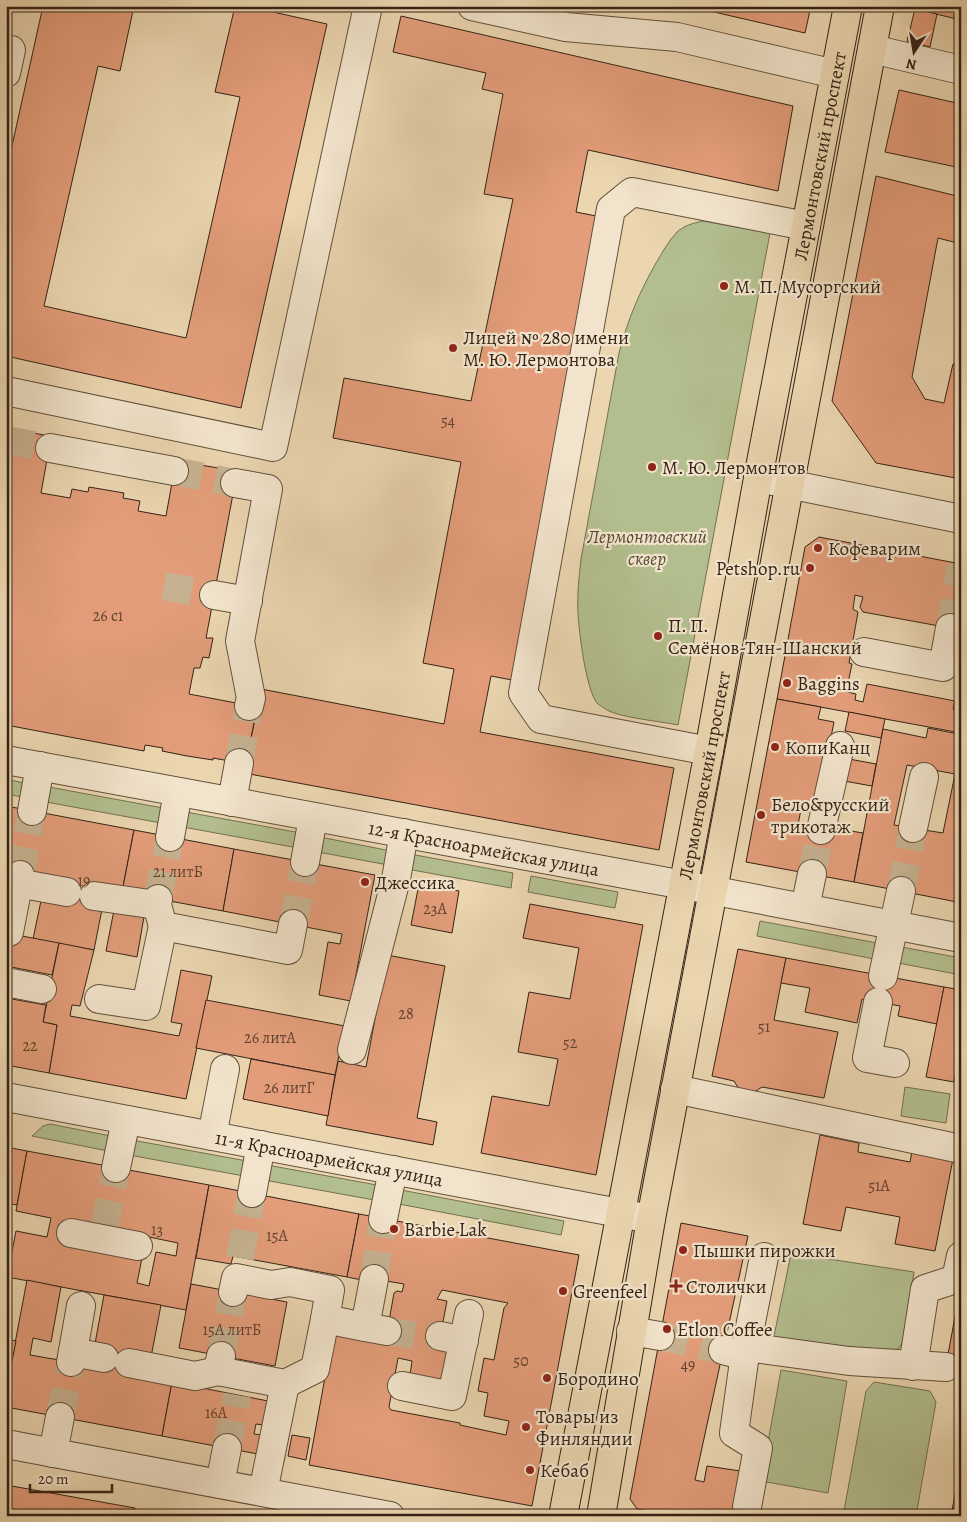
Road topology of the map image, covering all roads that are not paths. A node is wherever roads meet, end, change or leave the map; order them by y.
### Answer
1 (368, 6) edge
2 (472, 6) edge
3 (848, 6) edge
4 (880, 6) edge
5 (6, 49) edge
6 (872, 49) junction
7 (961, 70) edge
8 (6, 73) edge
9 (835, 74) junction
10 (806, 226) junction
11 (6, 391) edge
12 (50, 448) tunnel mouth
13 (174, 471) tunnel mouth
14 (758, 478) junction
15 (235, 483) tunnel mouth
16 (790, 484) junction
17 (961, 519) edge
18 (214, 595) tunnel mouth
19 (248, 602) junction
20 (950, 628) tunnel mouth
21 (864, 652) dead end
22 (249, 706) tunnel mouth
23 (840, 746) dead end
24 (709, 752) junction
25 (6, 760) edge
26 (239, 763) tunnel mouth
27 (40, 766) junction
28 (924, 777) dead end
29 (178, 792) junction
30 (232, 802) junction
31 (32, 811) tunnel mouth
32 (313, 818) junction
33 (914, 828) tunnel mouth
34 (821, 830) tunnel mouth
35 (404, 833) junction
36 (170, 837) tunnel mouth
37 (305, 862) tunnel mouth
38 (812, 874) tunnel mouth
39 (15, 880) edge
40 (684, 885) junction
41 (713, 891) junction
42 (901, 891) tunnel mouth
43 (67, 892) dead end
44 (94, 896) dead end
45 (805, 908) junction
46 (159, 910) junction
47 (293, 924) tunnel mouth
48 (894, 926) junction
49 (9, 932) dead end
50 (961, 938) edge
51 (6, 982) edge
52 (42, 989) dead end
53 (99, 999) dead end
54 (352, 1050) dead end
55 (896, 1063) dead end
56 (225, 1069) dead end
57 (676, 1089) junction
58 (6, 1098) edge
59 (126, 1120) junction
60 (212, 1136) junction
61 (261, 1145) junction
62 (961, 1149) edge
63 (116, 1168) tunnel mouth
64 (392, 1170) junction
65 (252, 1194) tunnel mouth
66 (620, 1213) junction
67 (383, 1219) tunnel mouth
68 (651, 1219) junction
69 (72, 1233) dead end
70 (138, 1246) dead end
71 (961, 1256) edge
72 (764, 1257) dead end
73 (236, 1276) dead end
74 (374, 1279) tunnel mouth
75 (82, 1306) dead end
76 (469, 1314) dead end
77 (324, 1319) junction
78 (631, 1331) junction
79 (660, 1336) tunnel mouth
80 (738, 1351) junction
81 (913, 1366) junction
82 (946, 1367) dead end
83 (285, 1384) junction
84 (402, 1386) dead end
85 (60, 1417) tunnel mouth
86 (6, 1444) edge
87 (227, 1448) tunnel mouth
88 (53, 1453) junction
89 (220, 1484) junction
90 (263, 1492) junction
91 (747, 1507) dead end
92 (390, 1516) edge
93 (563, 1516) edge
94 (600, 1516) edge

1 - 11 street
2 - 9 street
3 - 9 main road, Лермонтовский проспект
4 - 6 main road, Лермонтовский проспект
5 - 8 street
6 - 7 street
6 - 16 main road, Лермонтовский проспект
9 - 10 main road, Лермонтовский проспект
10 - 14 main road, Лермонтовский проспект
10 - 24 street
12 - 13 street
14 - 16 street
14 - 24 main road, Лермонтовский проспект
15 - 19 street
16 - 17 street
16 - 41 main road, Лермонтовский проспект
18 - 19 street
19 - 22 street
20 - 21 street
23 - 34 street
24 - 40 main road, Лермонтовский проспект
25 - 27 street, 12-я Красноармейская улица
26 - 30 street
27 - 29 street, 12-я Красноармейская улица
27 - 31 street
28 - 33 street
29 - 30 street, 12-я Красноармейская улица
29 - 36 street
30 - 32 street, 12-я Красноармейская улица
32 - 35 street, 12-я Красноармейская улица
32 - 37 street
35 - 40 street, 12-я Красноармейская улица
35 - 54 street
38 - 45 street
39 - 43 street
39 - 49 street
40 - 41 street, 12-я Красноармейская улица
40 - 66 main road, Лермонтовский проспект
41 - 45 street, 12-я Красноармейская улица
41 - 57 main road, Лермонтовский проспект
42 - 48 street
44 - 46 street
45 - 48 street, 12-я Красноармейская улица
46 - 47 street
46 - 53 street
48 - 50 street, 12-я Красноармейская улица
48 - 55 street
51 - 52 street
56 - 60 street
57 - 62 street
57 - 68 main road, Лермонтовский проспект
58 - 59 street, 11-я Красноармейская улица
59 - 60 street, 11-я Красноармейская улица
59 - 63 street
60 - 61 street, 11-я Красноармейская улица
61 - 64 street, 11-я Красноармейская улица
61 - 65 street
64 - 66 street, 11-я Красноармейская улица
64 - 67 street
66 - 68 street, 11-я Красноармейская улица
66 - 93 main road, Лермонтовский проспект
68 - 78 main road, Лермонтовский проспект
69 - 70 street
71 - 81 street
72 - 80 street
73 - 77 street
74 - 77 street
75 - 83 street
76 - 84 street
77 - 83 street
78 - 79 street
78 - 94 main road, Лермонтовский проспект
80 - 81 street
80 - 91 street
81 - 82 street
83 - 90 street
85 - 88 street
86 - 88 street
87 - 89 street
88 - 89 street
89 - 90 street
90 - 92 street

